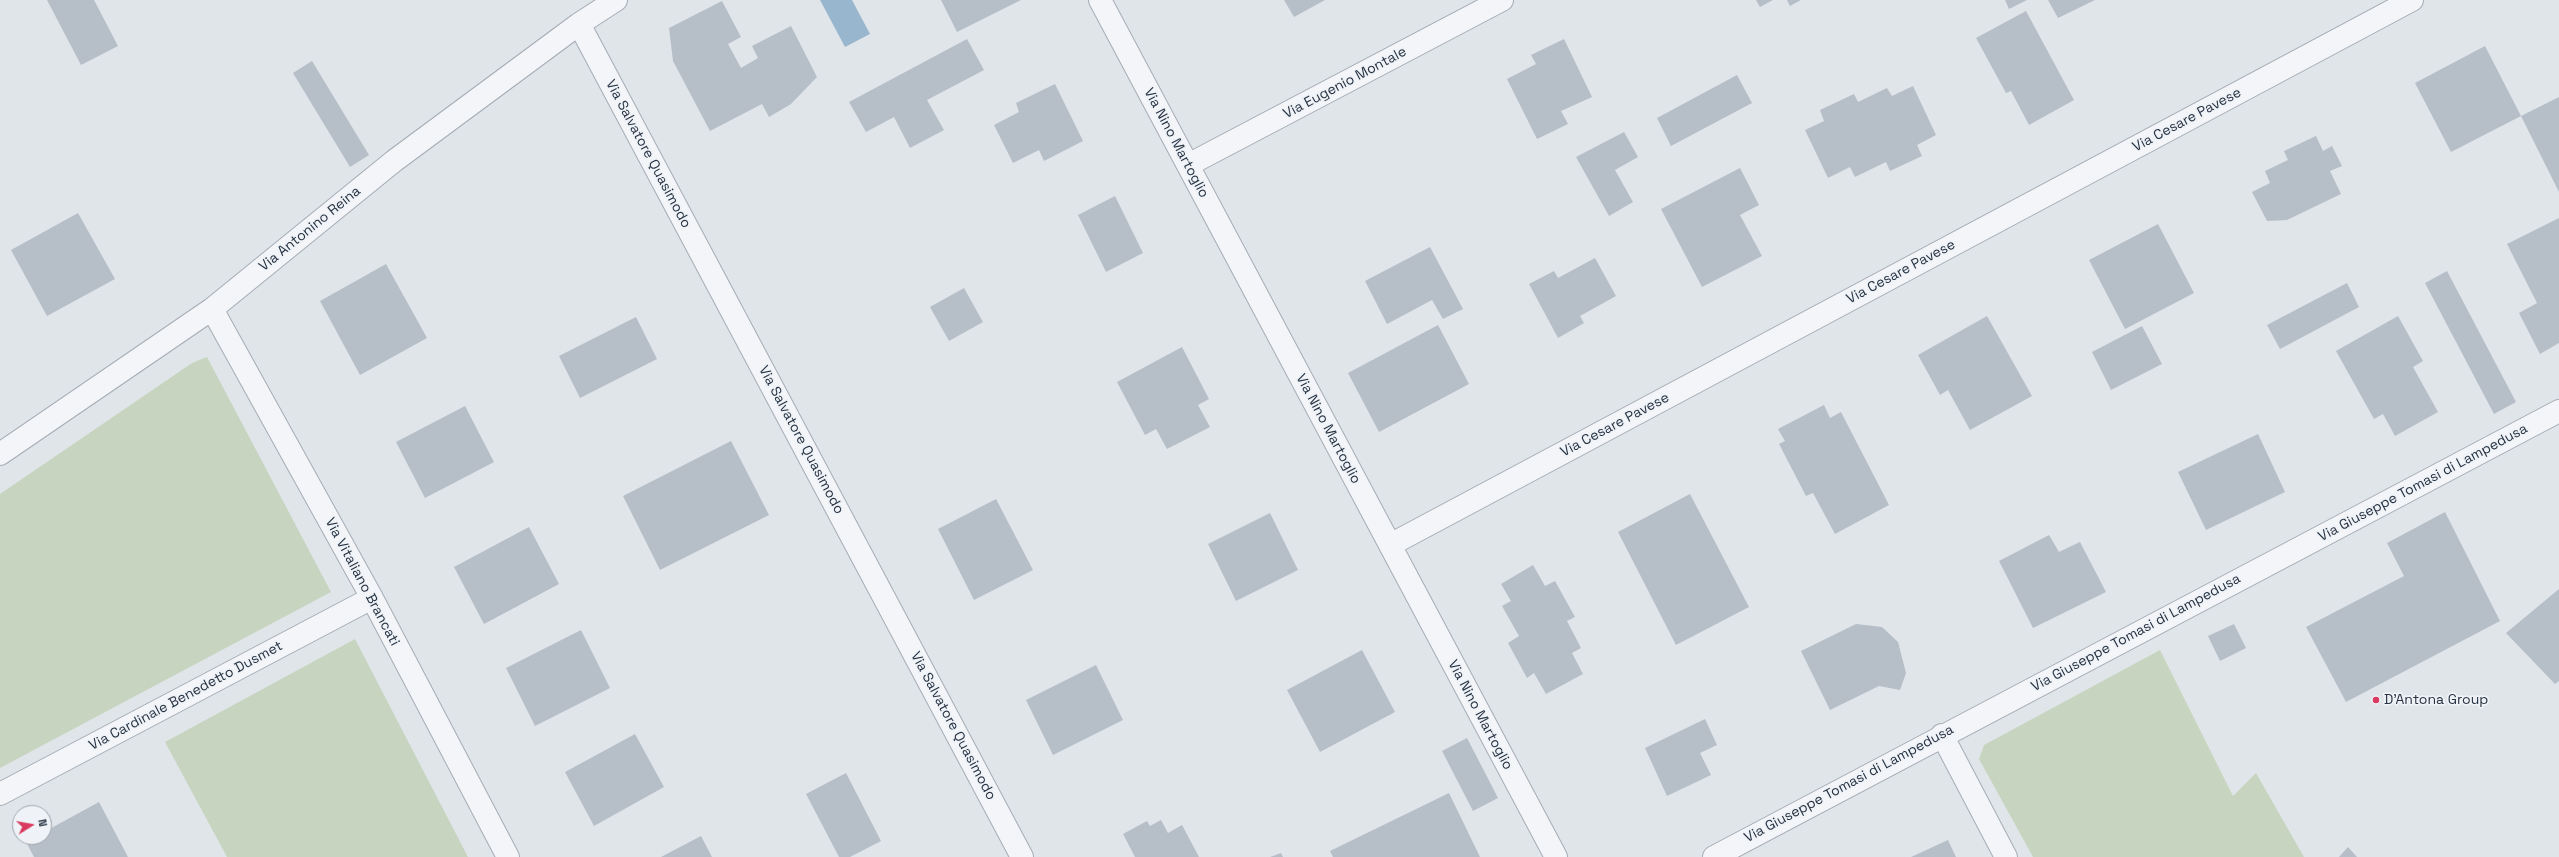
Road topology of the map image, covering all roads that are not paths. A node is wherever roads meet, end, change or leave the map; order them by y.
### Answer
1 (616, 0) edge
2 (1100, 0) edge
3 (1502, 0) edge
4 (2412, 0) edge
5 (579, 24) junction
6 (1188, 165) junction
7 (212, 309) junction
8 (2559, 411) edge
9 (0, 454) edge
10 (1390, 545) junction
11 (372, 598) junction
12 (1942, 735) junction
13 (0, 794) edge
14 (508, 857) edge
15 (1022, 857) edge
16 (1556, 857) edge
17 (1714, 857) edge
18 (2006, 857) edge

1 - 5 street, Via Antonino Reina
2 - 6 street, Via Nino Martoglio
3 - 6 street, Via Eugenio Montale
4 - 10 street, Via Cesare Pavese
5 - 7 street, Via Antonino Reina
5 - 15 street, Via Salvatore Quasimodo
6 - 10 street, Via Nino Martoglio
7 - 9 street, Via Antonino Reina
7 - 11 street, Via Vitaliano Brancati
8 - 12 street, Via Giuseppe Tomasi di Lampedusa
10 - 16 street, Via Nino Martoglio
11 - 13 street, Via Cardinale Benedetto Dusmet
11 - 14 street, Via Vitaliano Brancati
12 - 17 street, Via Giuseppe Tomasi di Lampedusa
12 - 18 street

